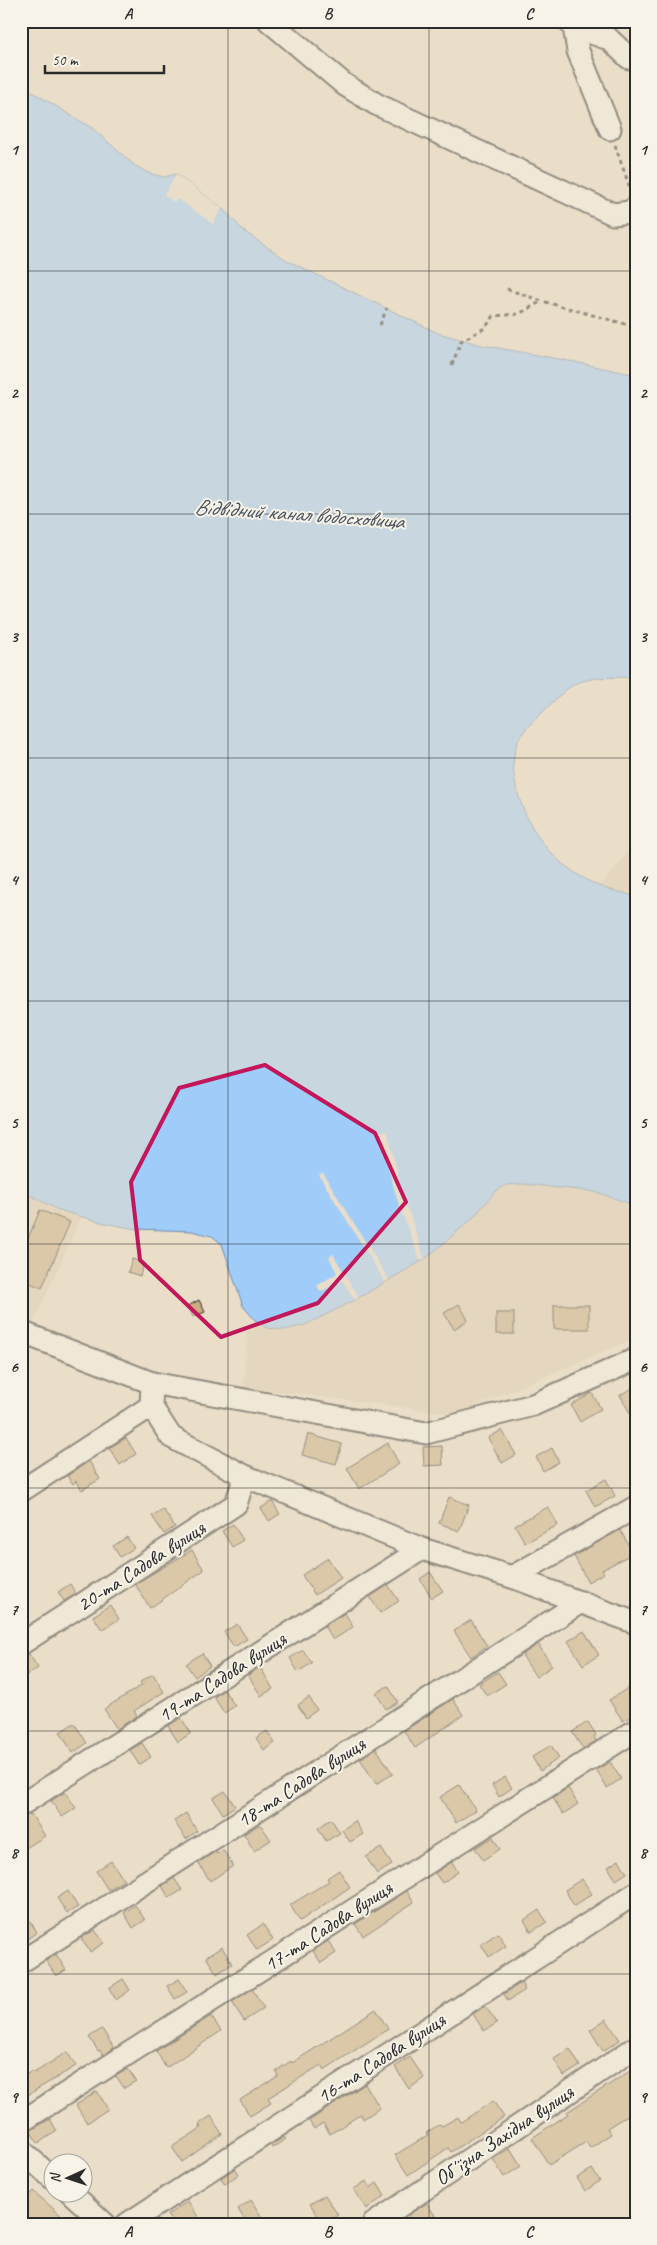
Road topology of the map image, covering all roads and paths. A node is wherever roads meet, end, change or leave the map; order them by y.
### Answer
1 (273, 22) edge
2 (571, 24) edge
3 (630, 58) dead end
4 (610, 129) joint
5 (634, 202) edge
6 (507, 289) dead end
7 (542, 302) junction
8 (387, 308) dead end
9 (380, 325) dead end
10 (636, 327) edge
11 (452, 365) dead end
12 (21, 1332) edge
13 (636, 1359) edge
14 (152, 1383) junction
15 (151, 1406) junction
16 (245, 1476) junction
17 (21, 1490) edge
18 (636, 1507) edge
19 (422, 1549) junction
20 (512, 1577) junction
21 (581, 1602) junction
22 (636, 1623) edge
23 (21, 1644) edge
24 (636, 1730) edge
25 (21, 1805) edge
26 (636, 1892) edge
27 (21, 1962) edge
28 (636, 2046) edge
29 (21, 2122) edge
30 (21, 2150) edge
31 (42, 2169) edge
32 (81, 2202) edge
33 (106, 2224) edge
34 (127, 2224) edge
35 (373, 2224) edge

1 - 5 street
2 - 3 street
2 - 4 street
4 - 5 path
6 - 7 path
7 - 10 path
7 - 11 path
8 - 9 path
12 - 14 street
13 - 14 street
14 - 15 street
15 - 16 street
15 - 17 street
16 - 19 street
16 - 23 street, 20-та Садова вулиця
18 - 20 street
19 - 20 street
19 - 25 street, 19-та Садова вулиця
20 - 21 street
21 - 22 street
21 - 27 street, 18-та Садова вулиця
24 - 29 street, 17-та Садова вулиця
26 - 34 street, 16-та Садова вулиця
28 - 35 street, Обʼїзна Західна вулиця
30 - 31 street
32 - 33 street

